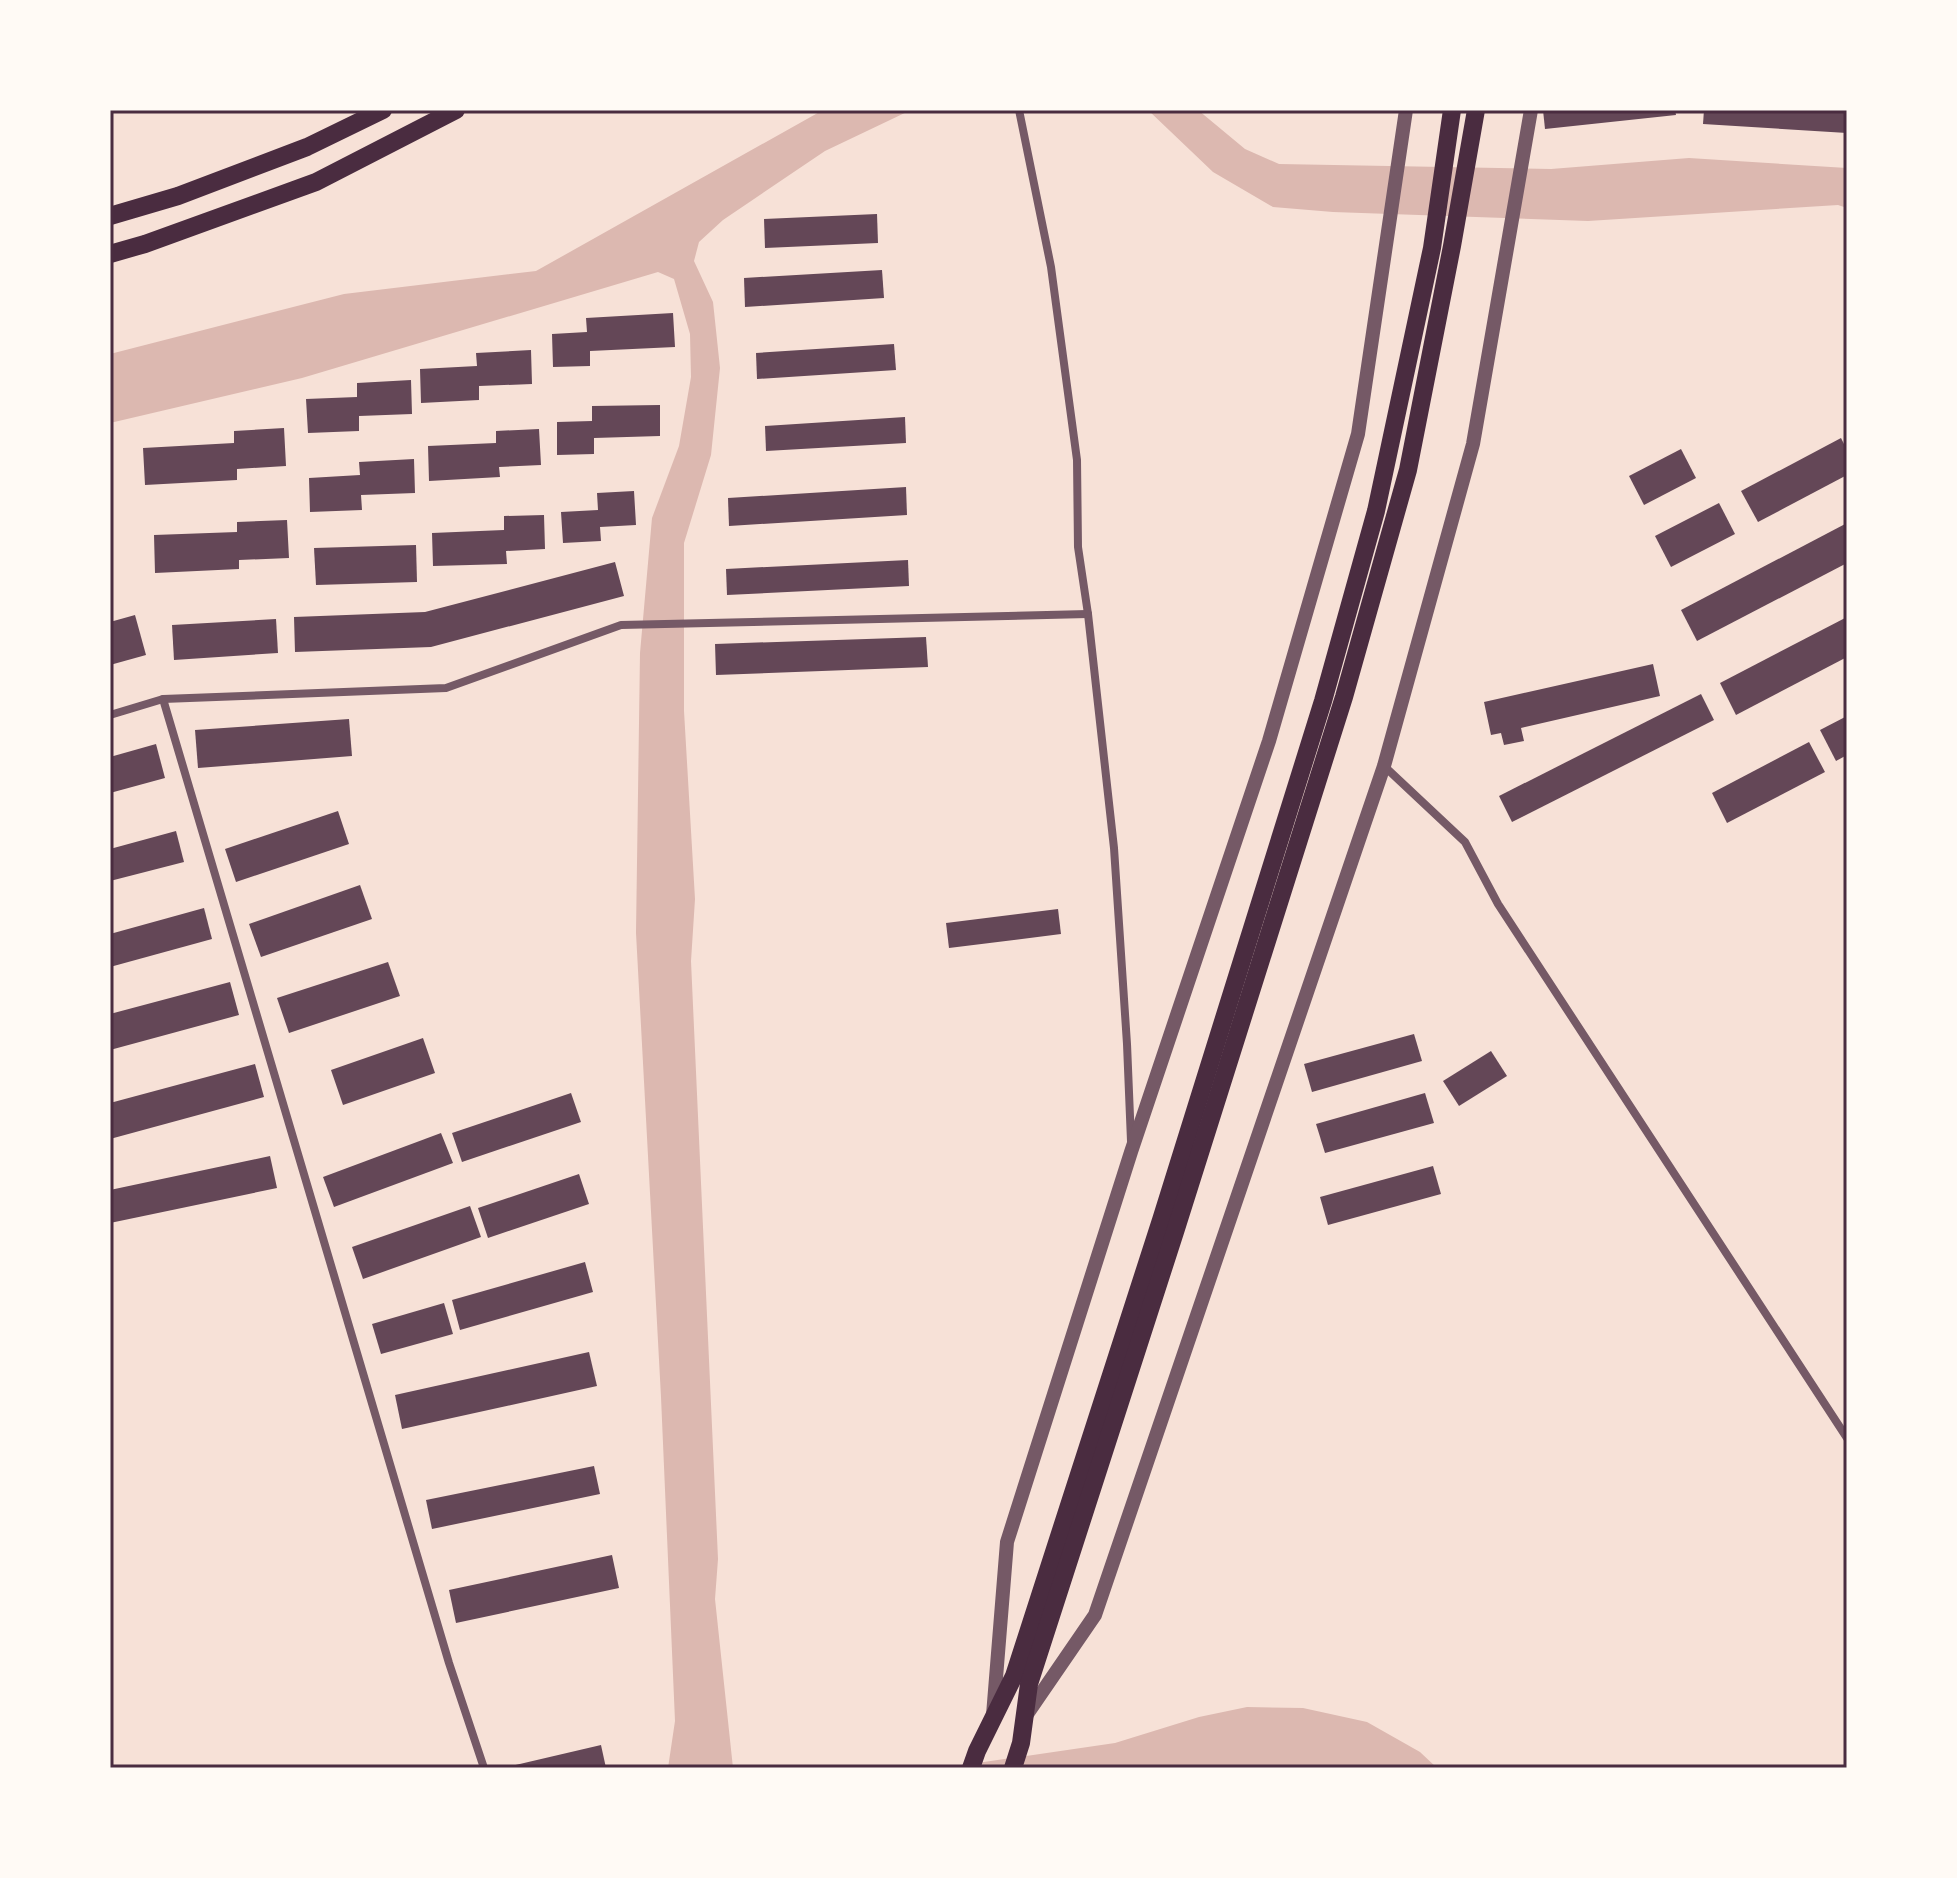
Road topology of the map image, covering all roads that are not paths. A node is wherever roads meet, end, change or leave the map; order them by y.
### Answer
1 (383, 110) edge
2 (456, 110) edge
3 (1019, 110) edge
4 (1406, 110) edge
5 (1452, 110) edge
6 (1476, 110) edge
7 (1531, 110) edge
8 (110, 216) edge
9 (110, 254) edge
10 (1088, 614) junction
11 (163, 699) junction
12 (110, 715) edge
13 (1384, 766) junction
14 (1131, 1152) junction
15 (1847, 1438) edge
16 (1025, 1717) junction
17 (992, 1719) junction
18 (974, 1759) edge
19 (484, 1768) edge
20 (1013, 1768) edge

1 - 8 main road
2 - 9 main road
3 - 10 street
4 - 14 street
5 - 17 main road
6 - 16 main road
7 - 13 street
10 - 11 street
10 - 14 street
11 - 12 street
11 - 19 street
13 - 15 street
13 - 16 street
14 - 17 street
16 - 20 main road
17 - 18 main road

